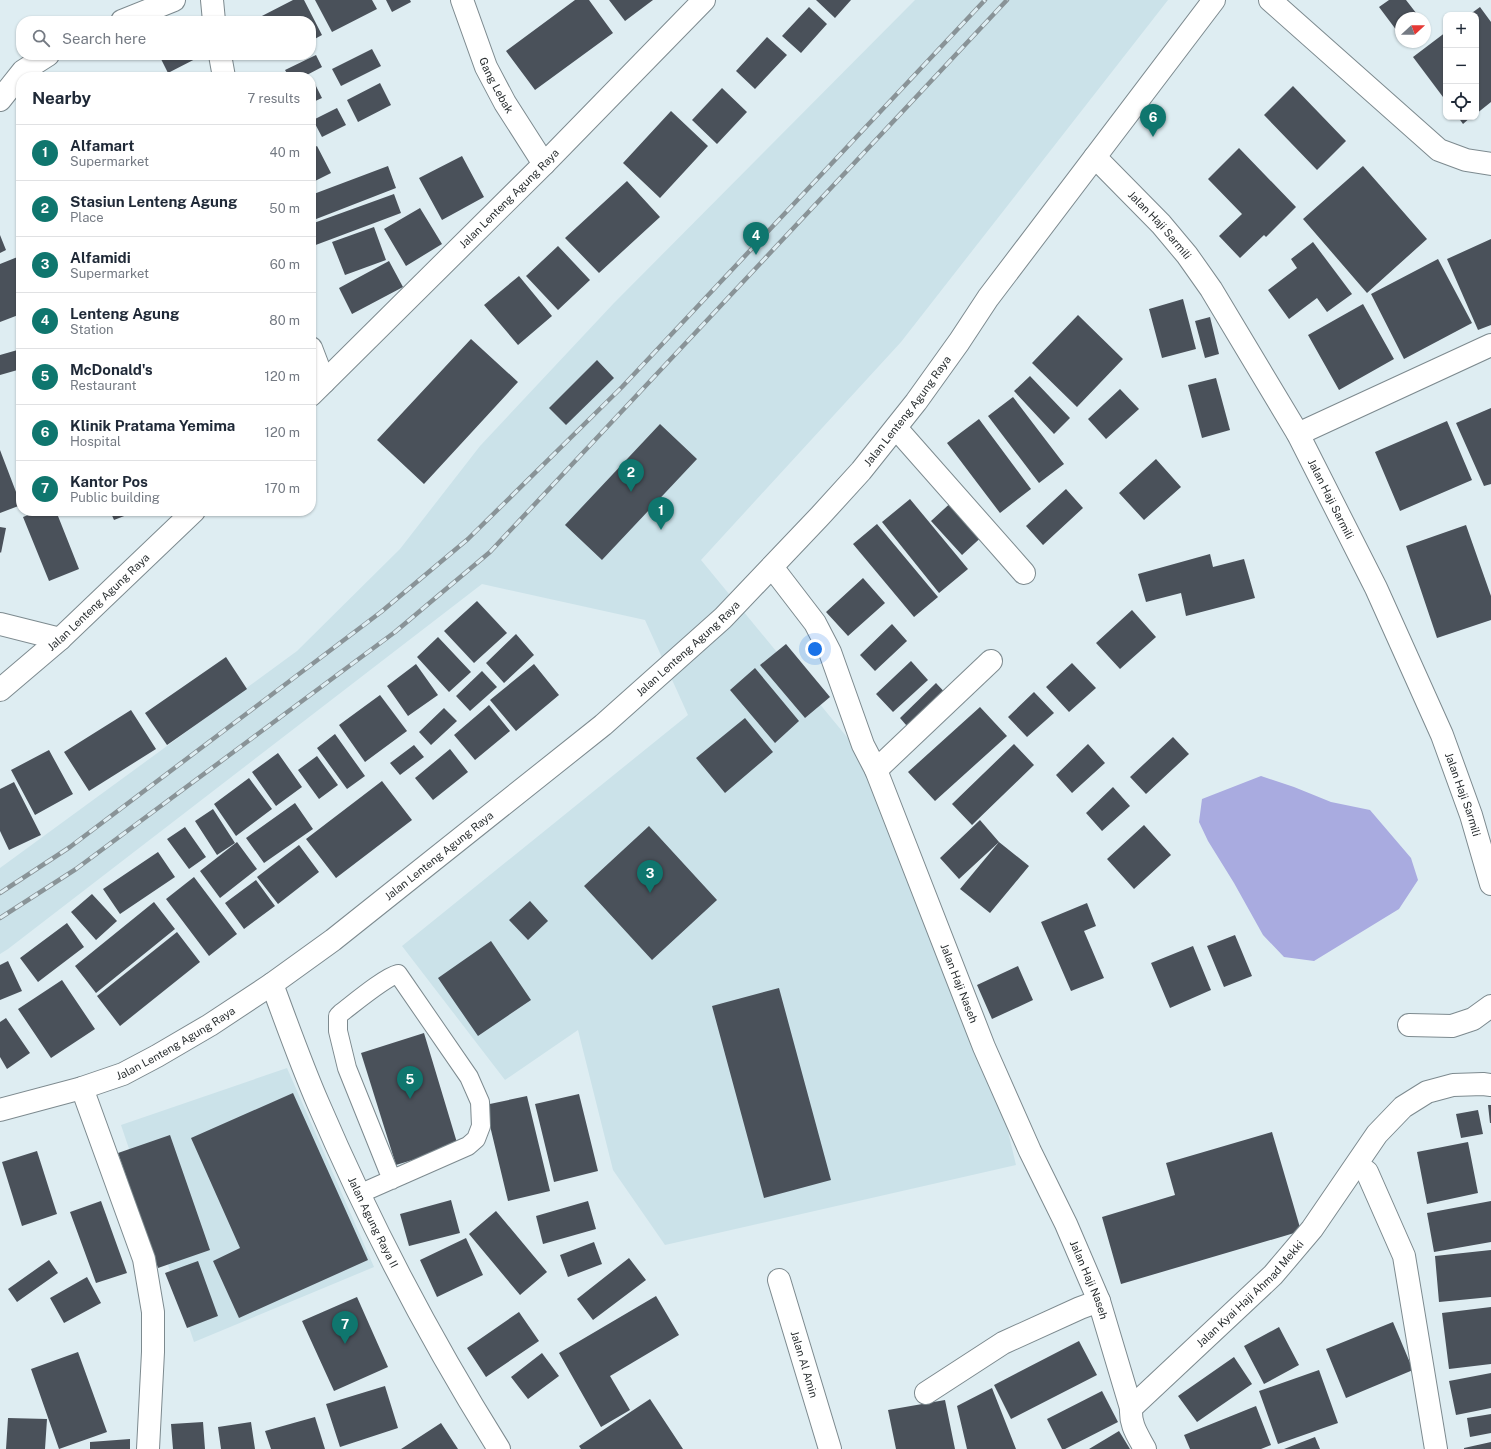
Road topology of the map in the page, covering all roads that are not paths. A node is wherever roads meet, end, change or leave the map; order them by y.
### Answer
1 (174, 0) edge
2 (212, 0) edge
3 (462, 0) edge
4 (704, 0) edge
5 (1214, 0) edge
6 (1270, 0) edge
7 (134, 16) edge
8 (214, 16) edge
9 (40, 60) edge
10 (221, 60) edge
11 (23, 72) edge
12 (223, 72) edge
13 (16, 81) edge
14 (0, 100) edge
15 (1096, 157) junction
16 (544, 164) junction
17 (1491, 164) edge
18 (1491, 345) edge
19 (316, 377) edge
20 (318, 388) edge
21 (896, 428) junction
22 (1298, 434) junction
23 (189, 516) edge
24 (772, 567) junction
25 (1024, 573) dead end
26 (0, 624) edge
27 (60, 639) junction
28 (990, 661) dead end
29 (0, 690) edge
30 (876, 770) junction
31 (1491, 884) edge
32 (272, 984) junction
33 (1491, 1006) edge
34 (1409, 1025) dead end
35 (1491, 1085) edge
36 (82, 1088) junction
37 (0, 1110) edge
38 (1355, 1168) junction
39 (392, 1180) junction
40 (359, 1194) junction
41 (779, 1280) dead end
42 (1099, 1301) junction
43 (926, 1393) dead end
44 (1132, 1408) junction
45 (148, 1449) edge
46 (499, 1449) edge
47 (830, 1449) edge
48 (1145, 1449) edge
49 (1436, 1449) edge

1 - 7 street
2 - 8 street
3 - 16 street, Gang Lebak
4 - 16 street, Jalan Lenteng Agung Raya
5 - 15 street, Jalan Lenteng Agung Raya
6 - 17 street
9 - 11 street
10 - 12 street
13 - 14 street
15 - 21 street, Jalan Lenteng Agung Raya
15 - 22 street, Jalan Haji Sarmili
16 - 20 street, Jalan Lenteng Agung Raya
18 - 22 street
19 - 20 street
21 - 24 street, Jalan Lenteng Agung Raya
21 - 25 street
22 - 31 street, Jalan Haji Sarmili
23 - 27 street, Jalan Lenteng Agung Raya
24 - 30 street, Jalan Haji Naseh
24 - 32 street, Jalan Lenteng Agung Raya
26 - 27 street
27 - 29 street, Jalan Lenteng Agung Raya
28 - 30 street
30 - 42 street, Jalan Haji Naseh
32 - 36 street, Jalan Lenteng Agung Raya
32 - 40 street, Jalan Agung Raya II
33 - 34 street
35 - 38 street, Jalan Kyai Haji Ahmad Mekki
36 - 37 street, Jalan Lenteng Agung Raya
36 - 45 street
38 - 44 street, Jalan Kyai Haji Ahmad Mekki
38 - 49 street
39 - 39 lane
39 - 40 lane
40 - 46 street, Jalan Agung Raya II
41 - 47 street, Jalan Al Amin
42 - 43 street
42 - 44 street, Jalan Haji Naseh
44 - 48 street, Jalan Haji Naseh

